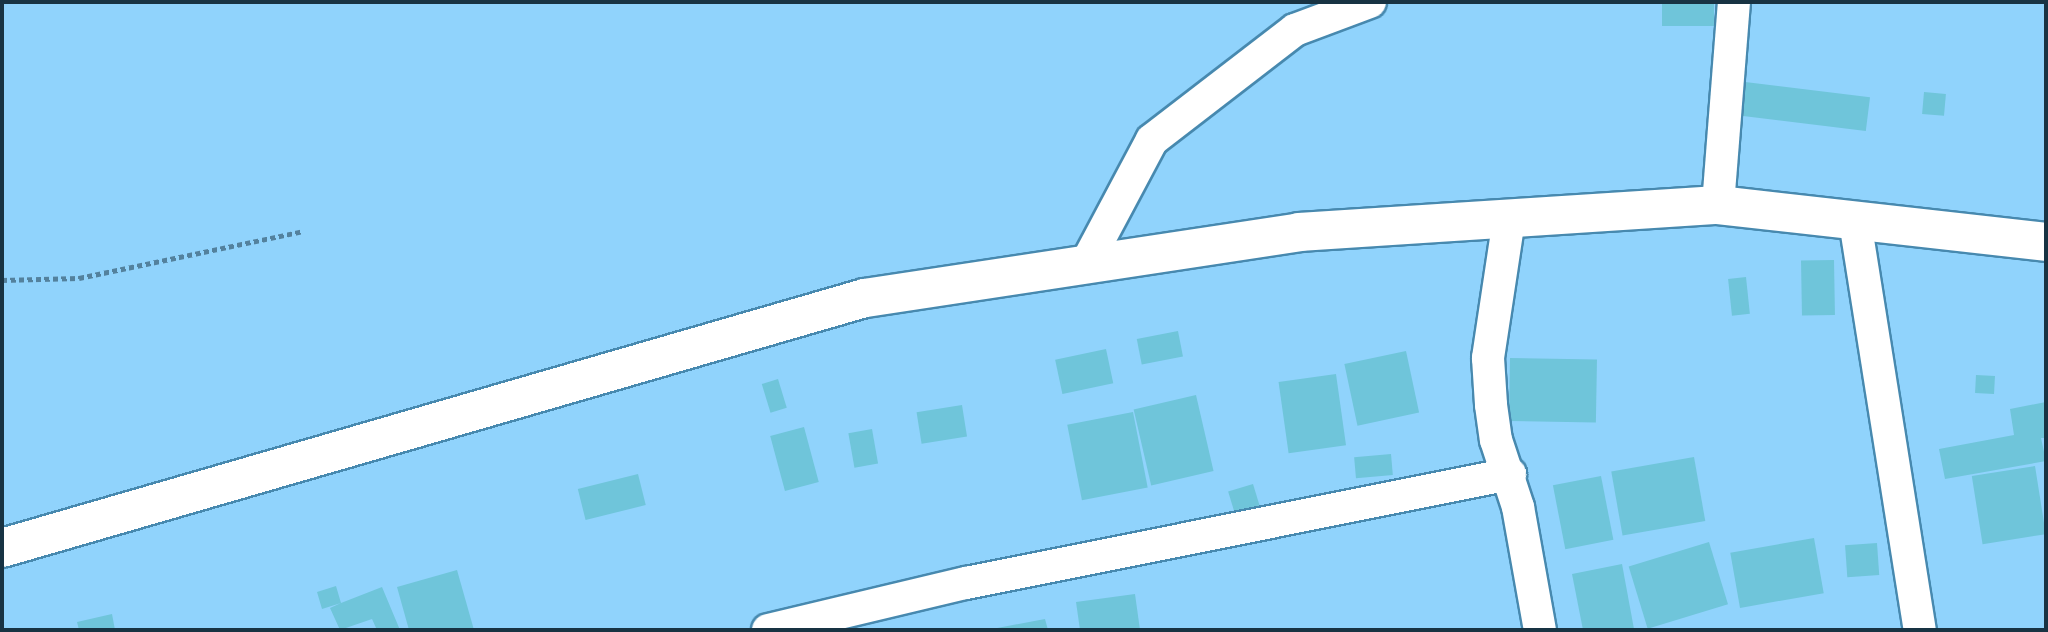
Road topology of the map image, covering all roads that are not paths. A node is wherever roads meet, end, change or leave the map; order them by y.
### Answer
1 (1370, 2) edge
2 (1734, 2) edge
3 (1718, 205) junction
4 (1508, 219) junction
5 (1855, 221) junction
6 (2046, 243) edge
7 (1086, 264) junction
8 (1510, 474) junction
9 (2, 548) edge
10 (768, 630) edge
11 (1540, 630) edge
12 (1920, 630) edge

1 - 7 street
2 - 3 street
3 - 4 main road
3 - 5 main road
4 - 7 main road
4 - 8 street
5 - 6 main road
5 - 12 street
7 - 9 main road
8 - 10 street
8 - 11 street

